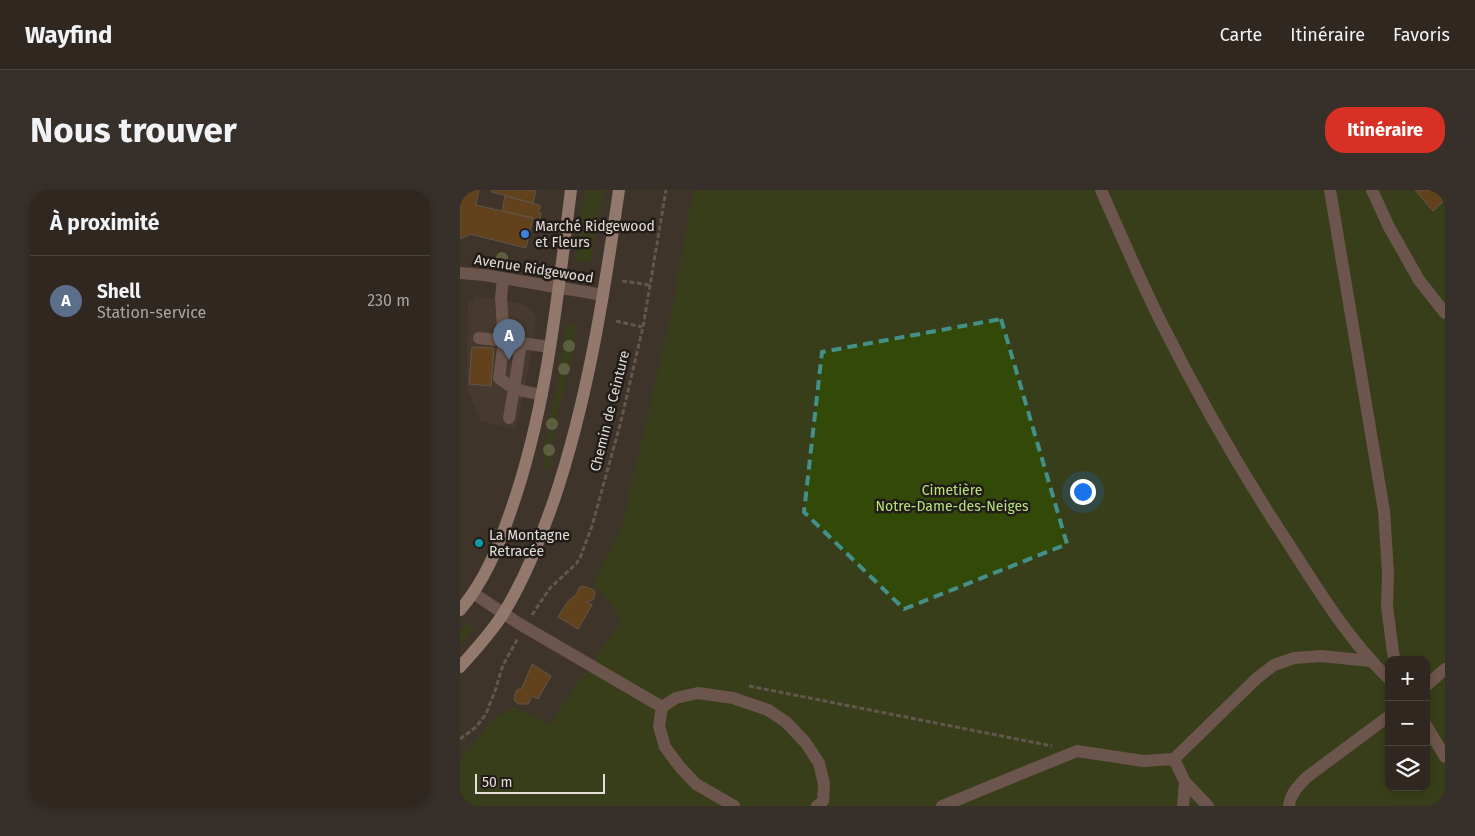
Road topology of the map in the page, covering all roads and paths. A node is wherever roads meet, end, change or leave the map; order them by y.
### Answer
1 (570, 190) edge
2 (619, 190) edge
3 (666, 190) edge
4 (1101, 190) edge
5 (1330, 190) edge
6 (1372, 190) edge
7 (460, 273) edge
8 (503, 278) junction
9 (622, 281) dead end
10 (650, 285) junction
11 (558, 288) junction
12 (603, 295) junction
13 (1445, 313) edge
14 (616, 321) dead end
15 (643, 326) junction
16 (479, 338) dead end
17 (504, 341) junction
18 (521, 343) junction
19 (550, 347) junction
20 (514, 389) junction
21 (542, 395) junction
22 (509, 418) dead end
23 (473, 593) junction
24 (460, 610) edge
25 (503, 614) junction
26 (530, 617) dead end
27 (517, 638) dead end
28 (1394, 656) edge
29 (1370, 661) junction
30 (460, 667) edge
31 (1445, 669) edge
32 (1385, 676) edge
33 (1430, 682) edge
34 (741, 685) dead end
35 (662, 707) junction
36 (1385, 719) edge
37 (1430, 732) edge
38 (460, 739) edge
39 (1077, 751) junction
40 (1445, 757) edge
41 (1174, 759) junction
42 (1186, 782) junction
43 (824, 804) edge
44 (734, 806) edge
45 (942, 806) edge
46 (1183, 806) edge
47 (1208, 806) edge
48 (1289, 806) edge

1 - 11 main road
2 - 12 main road
3 - 10 path, Chemin de Ceinture
4 - 29 street
5 - 28 street
6 - 13 street
7 - 8 street, Avenue Ridgewood
8 - 11 street, Avenue Ridgewood
8 - 17 street
9 - 10 path
10 - 15 path, Chemin de Ceinture
11 - 12 street, Avenue Ridgewood
11 - 19 main road
12 - 25 main road
14 - 15 path
15 - 26 path, Chemin de Ceinture
16 - 17 street
17 - 18 street
17 - 20 street
18 - 19 street
18 - 20 street
19 - 21 main road
20 - 21 street
20 - 22 street
21 - 23 main road
23 - 24 main road
23 - 25 street
25 - 30 main road
25 - 35 street
27 - 38 path
29 - 32 street
29 - 41 street
31 - 33 street
34 - 39 path
35 - 43 street
35 - 44 street
36 - 48 street
37 - 40 street
39 - 41 street
39 - 45 street
41 - 42 street
42 - 46 street
42 - 47 street

